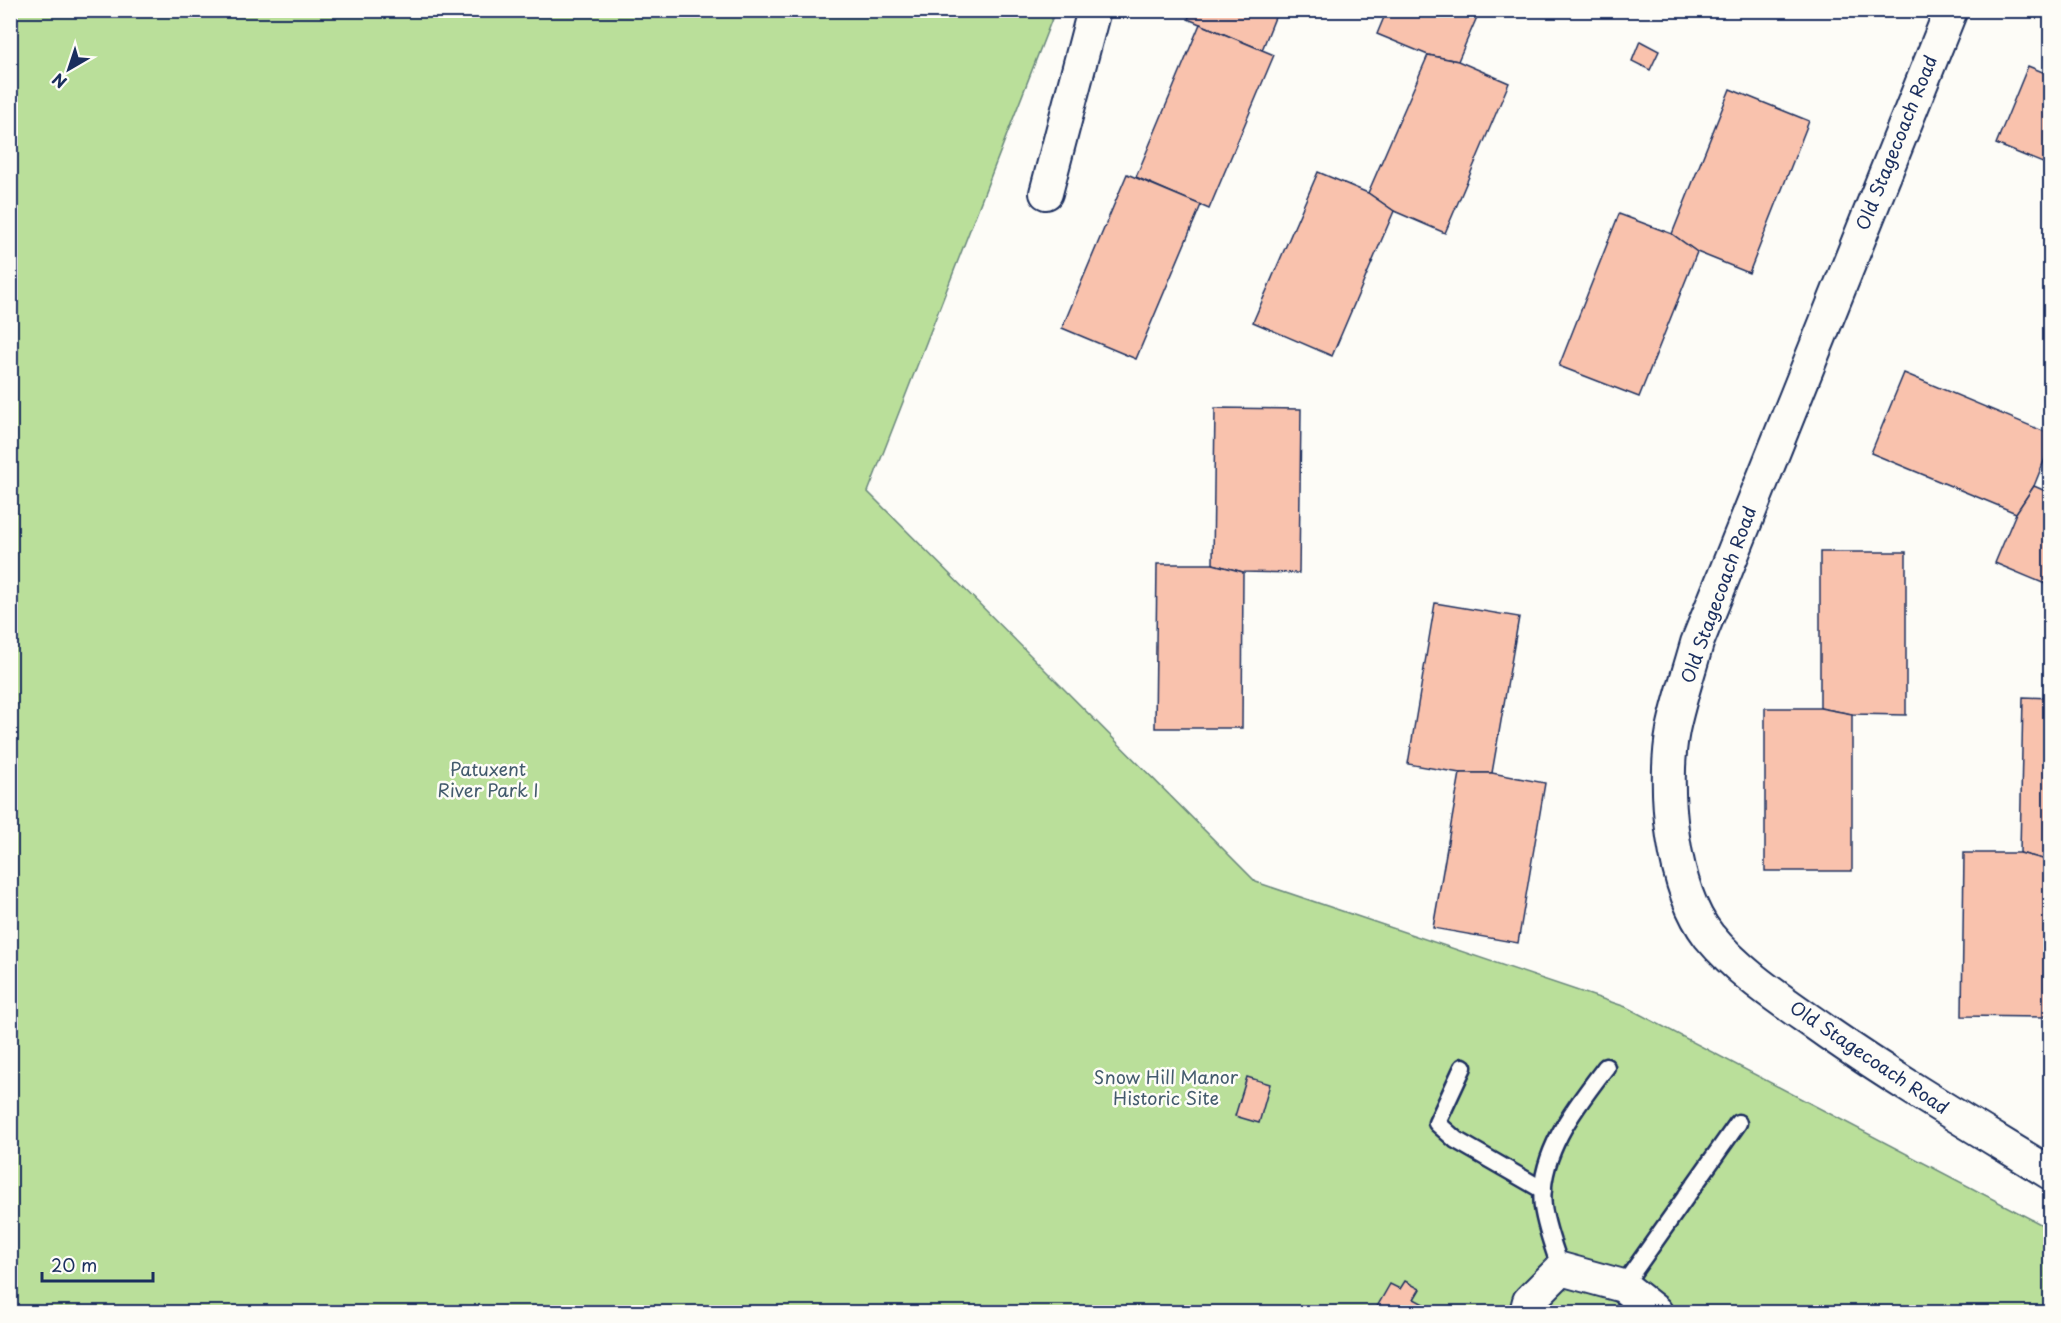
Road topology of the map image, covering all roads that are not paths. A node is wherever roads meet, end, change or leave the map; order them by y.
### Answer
1 (1094, 10) edge
2 (1951, 10) edge
3 (1046, 193) dead end
4 (1463, 1067) dead end
5 (1605, 1067) dead end
6 (1738, 1123) dead end
7 (2050, 1173) edge
8 (1543, 1190) junction
9 (1561, 1269) junction
10 (1623, 1286) junction
11 (1526, 1312) edge
12 (1656, 1312) edge

1 - 3 street
2 - 7 street, Old Stagecoach Road
4 - 8 lane
5 - 8 lane
6 - 10 lane
8 - 9 lane
9 - 10 street
9 - 11 street
10 - 12 street

